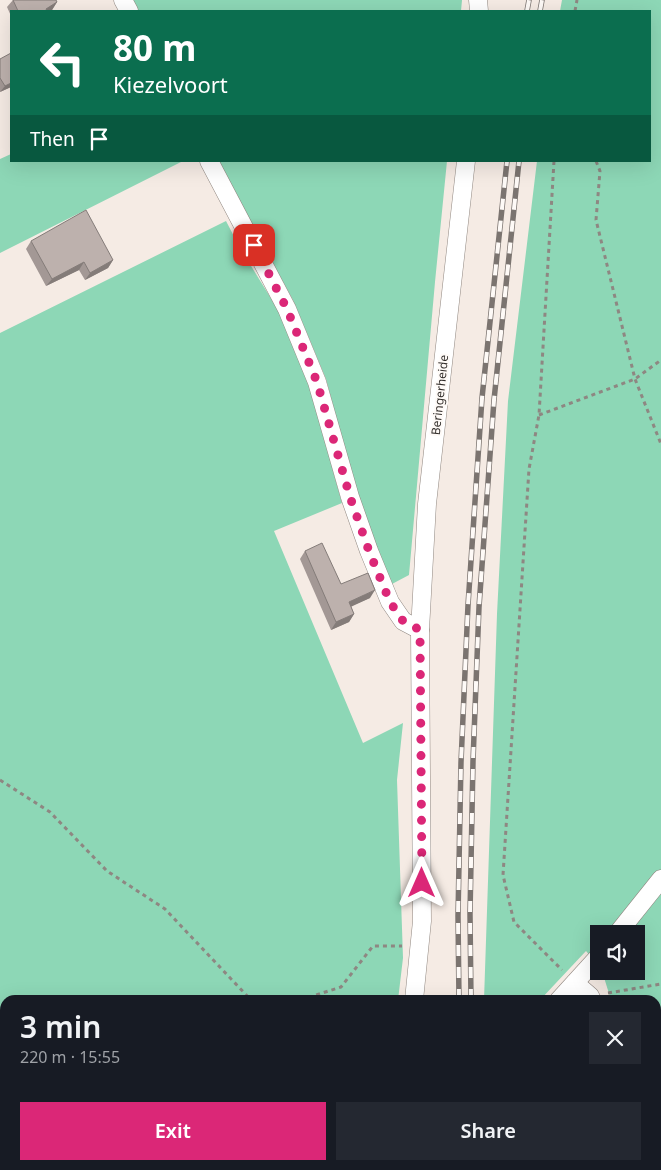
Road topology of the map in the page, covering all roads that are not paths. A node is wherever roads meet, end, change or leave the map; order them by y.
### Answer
1 (210, 162) edge
2 (466, 162) edge
3 (420, 630) junction
4 (661, 879) edge
5 (625, 925) edge
6 (590, 966) edge
7 (575, 983) junction
8 (415, 995) edge
9 (564, 995) edge
10 (588, 995) edge

1 - 3 street
2 - 3 street, Beringerheide
3 - 8 street, Beringerheide
4 - 5 street
6 - 7 street
7 - 9 street
7 - 10 street

